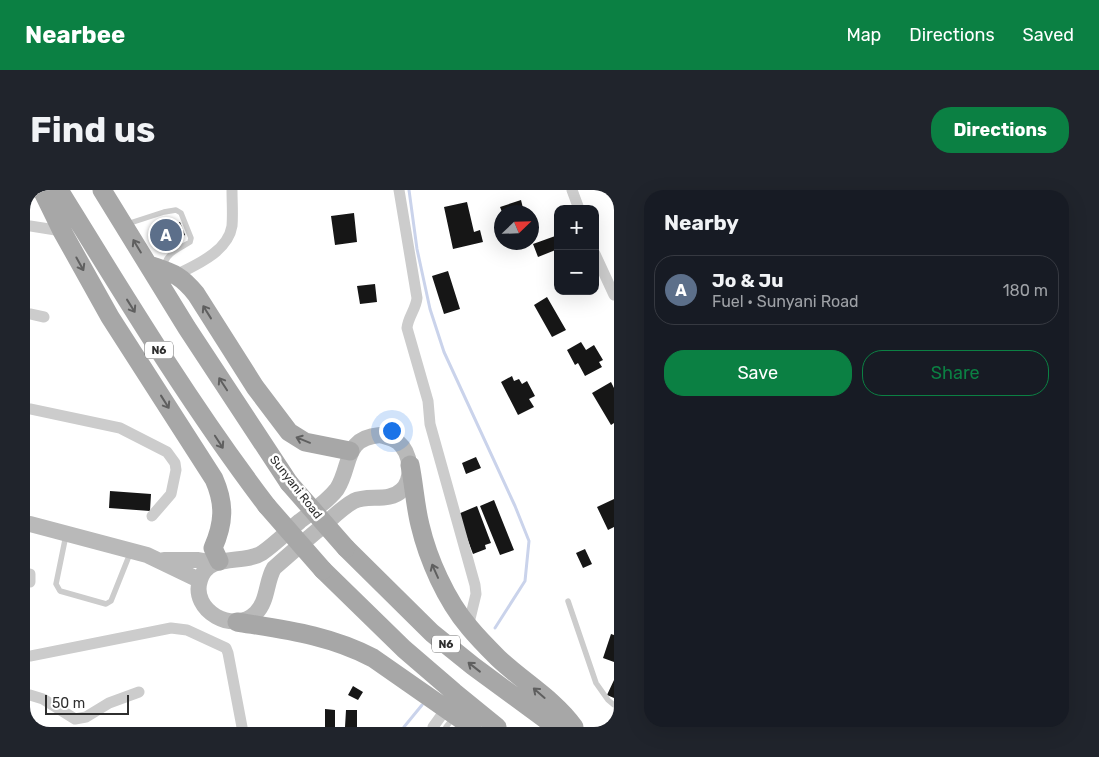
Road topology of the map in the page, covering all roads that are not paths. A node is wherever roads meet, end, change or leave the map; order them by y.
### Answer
1 (42, 190) edge
2 (59, 190) edge
3 (102, 190) edge
4 (232, 190) edge
5 (399, 190) edge
6 (572, 190) edge
7 (578, 205) edge
8 (125, 225) junction
9 (30, 226) edge
10 (62, 231) junction
11 (599, 263) edge
12 (163, 270) junction
13 (614, 295) edge
14 (30, 314) edge
15 (44, 317) dead end
16 (30, 409) edge
17 (350, 452) junction
18 (410, 465) junction
19 (152, 516) dead end
20 (30, 524) edge
21 (66, 533) junction
22 (131, 550) junction
23 (160, 560) junction
24 (216, 562) junction
25 (30, 574) edge
26 (199, 580) junction
27 (30, 582) edge
28 (568, 601) dead end
29 (238, 622) junction
30 (468, 627) junction
31 (30, 656) edge
32 (138, 692) dead end
33 (30, 695) edge
34 (614, 704) edge
35 (449, 717) edge
36 (242, 727) edge
37 (433, 727) edge
38 (472, 727) edge
39 (497, 727) edge
40 (556, 727) edge
41 (574, 727) edge

1 - 10 main road
2 -> 39 main road, N6, bridge
3 - 8 main road, Sunyani Road / N6
4 - 12 street
5 - 30 street
6 - 7 street
12 -> 8 main road, Sunyani Road / N6
8 - 12 lane
9 - 10 street
10 -> 24 main road
11 - 13 street
17 -> 12 main road
40 -> 12 main road, Sunyani Road / N6, bridge
14 - 15 street
16 - 19 street
17 - 18 street
17 - 24 street
18 - 29 street
30 -> 18 main road
20 - 21 street
21 - 22 street
21 - 22 lane
22 - 23 street
23 - 24 street
23 - 26 street
24 - 26 street
25 - 27 street
26 - 29 street
28 - 34 lane
29 - 35 main road
41 -> 30 main road
31 - 36 street
32 - 33 street
35 - 37 street
35 - 38 main road

